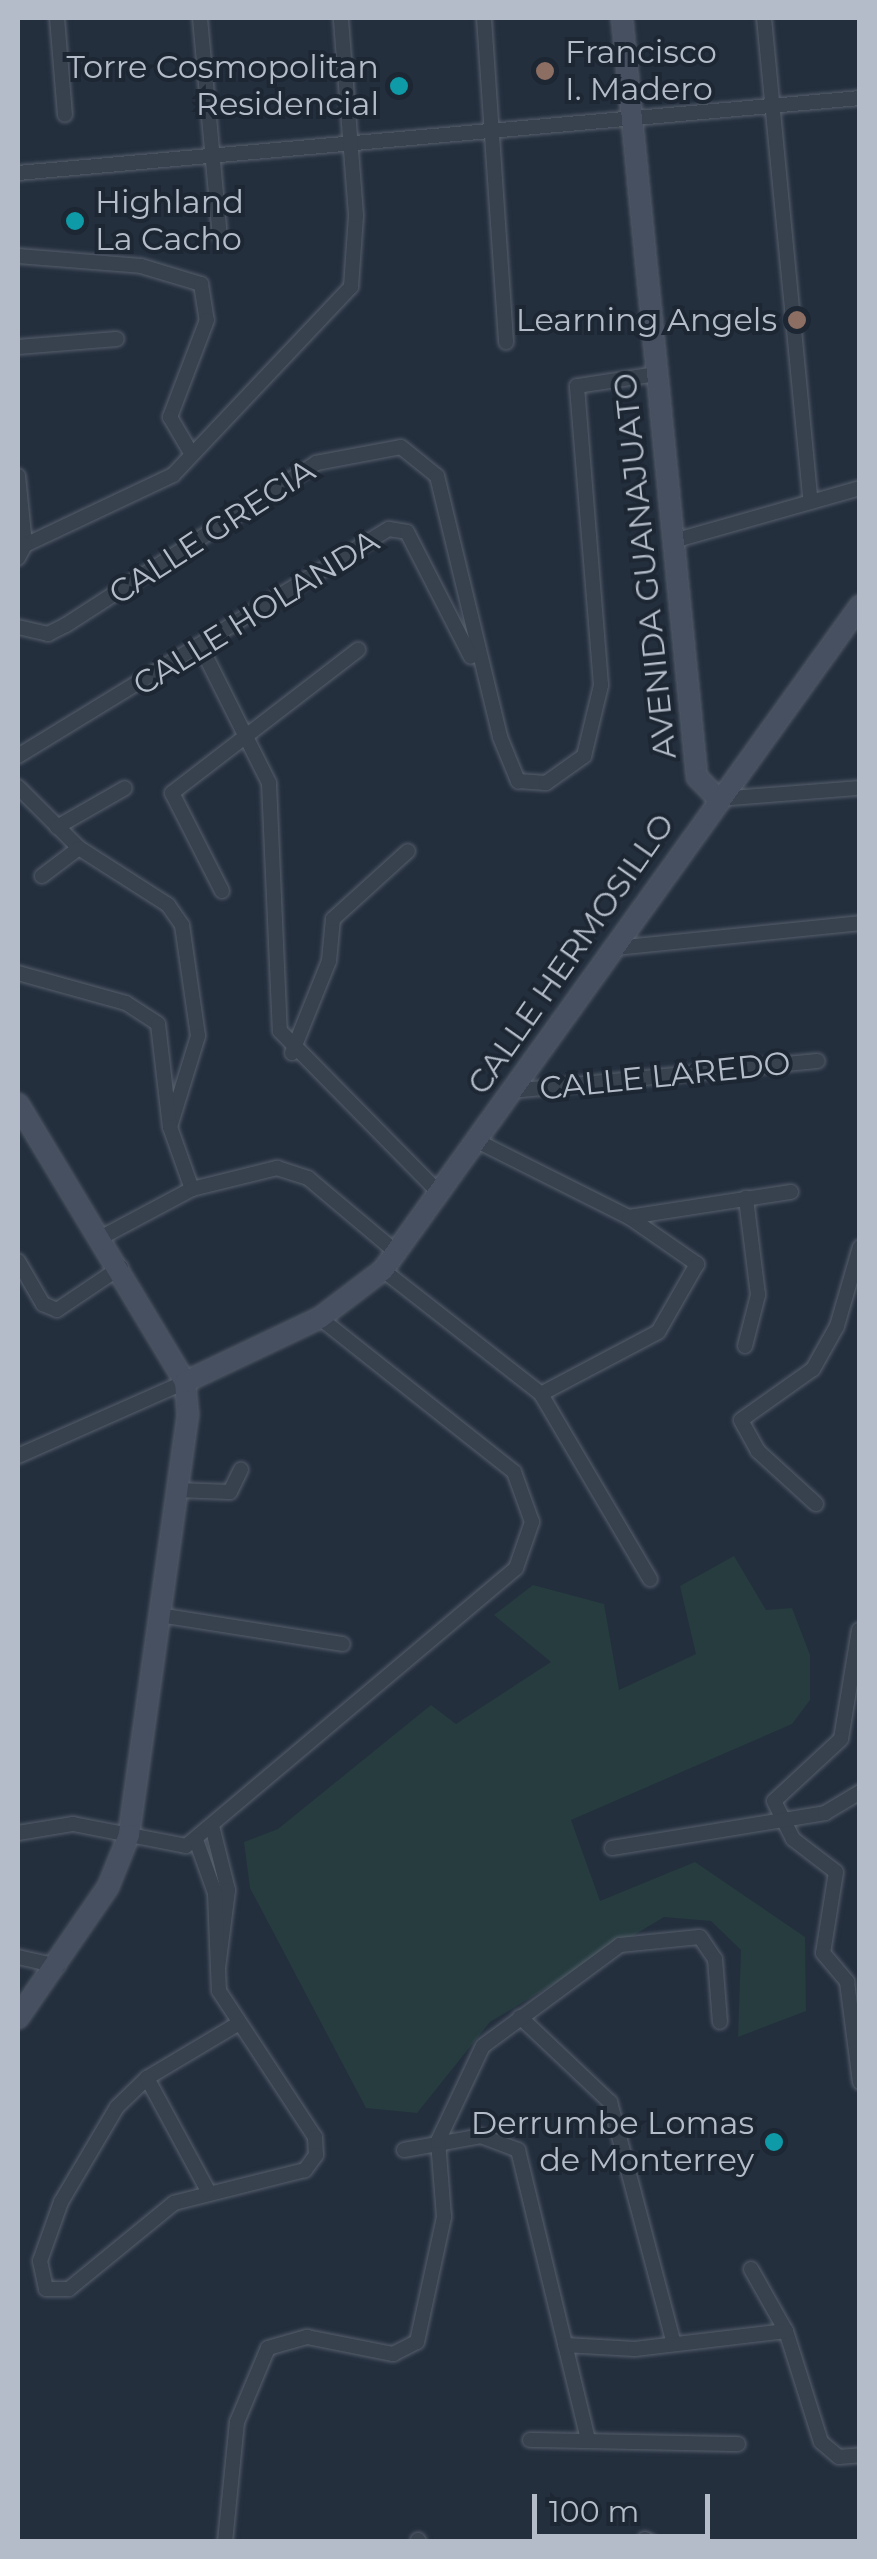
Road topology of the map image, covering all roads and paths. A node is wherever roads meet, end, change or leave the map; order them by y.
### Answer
1 (56, 18) edge
2 (200, 18) edge
3 (341, 18) edge
4 (484, 18) edge
5 (622, 18) edge
6 (764, 18) edge
7 (860, 98) edge
8 (772, 106) junction
9 (66, 114) dead end
10 (632, 119) junction
11 (495, 132) junction
12 (352, 145) junction
13 (214, 157) junction
14 (18, 174) edge
15 (220, 236) dead end
16 (18, 256) edge
17 (117, 339) dead end
18 (506, 342) dead end
19 (18, 347) edge
20 (656, 374) junction
21 (191, 453) junction
22 (18, 477) edge
23 (860, 488) edge
24 (810, 502) junction
25 (673, 541) junction
26 (21, 552) edge
27 (860, 606) edge
28 (18, 627) edge
29 (358, 650) dead end
30 (203, 651) junction
31 (480, 676) junction
32 (248, 730) junction
33 (18, 756) edge
34 (18, 787) edge
35 (126, 788) dead end
36 (860, 788) edge
37 (718, 799) junction
38 (57, 827) junction
39 (79, 848) junction
40 (408, 850) dead end
41 (42, 876) dead end
42 (222, 891) dead end
43 (860, 923) edge
44 (616, 948) junction
45 (18, 973) edge
46 (292, 1053) junction
47 (818, 1061) dead end
48 (512, 1091) junction
49 (18, 1104) edge
50 (170, 1127) junction
51 (475, 1140) junction
52 (192, 1189) junction
53 (438, 1192) junction
54 (791, 1192) dead end
55 (746, 1198) junction
56 (629, 1217) junction
57 (102, 1237) junction
58 (860, 1246) edge
59 (397, 1252) junction
60 (18, 1261) edge
61 (121, 1266) junction
62 (383, 1270) junction
63 (320, 1318) junction
64 (744, 1346) dead end
65 (185, 1382) junction
66 (541, 1394) junction
67 (18, 1456) edge
68 (241, 1469) dead end
69 (177, 1490) junction
70 (816, 1504) dead end
71 (650, 1579) dead end
72 (159, 1615) junction
73 (859, 1630) edge
74 (344, 1644) dead end
75 (860, 1792) edge
76 (778, 1820) junction
77 (212, 1826) junction
78 (18, 1833) edge
79 (129, 1835) junction
80 (196, 1840) junction
81 (612, 1848) dead end
82 (18, 1957) edge
83 (58, 1966) junction
84 (218, 1968) junction
85 (520, 2017) junction
86 (18, 2018) edge
87 (720, 2022) dead end
88 (236, 2025) junction
89 (147, 2078) junction
90 (860, 2082) edge
91 (438, 2141) junction
92 (404, 2150) dead end
93 (208, 2191) junction
94 (752, 2269) dead end
95 (786, 2331) junction
96 (565, 2344) junction
97 (674, 2344) junction
98 (587, 2436) junction
99 (530, 2440) dead end
100 (738, 2444) dead end
101 (860, 2455) edge
102 (224, 2542) edge

1 - 9 street
2 - 13 street
3 - 12 street
4 - 11 street
5 - 10 street, AVENIDA GUANAJUATO
6 - 8 street
7 - 8 street
8 - 10 street
8 - 24 street
10 - 11 street
10 - 20 street, AVENIDA GUANAJUATO
11 - 12 street
11 - 18 street
12 - 13 street
12 - 21 street
13 - 14 street
13 - 15 street
16 - 21 street
17 - 19 street
20 - 25 street, AVENIDA GUANAJUATO
20 - 31 street
21 - 26 street
22 - 26 street
23 - 24 street
24 - 25 street
25 - 37 street, AVENIDA GUANAJUATO
27 - 37 street, CALLE HERMOSILLO
28 - 31 street, CALLE GRECIA
29 - 32 street
30 - 31 street, CALLE HOLANDA
30 - 32 street
30 - 33 street, CALLE HOLANDA
32 - 42 street
32 - 46 street
34 - 38 street
35 - 38 street
36 - 37 street
37 - 44 street, CALLE HERMOSILLO
38 - 39 street
39 - 41 street
39 - 50 street
40 - 46 street
43 - 44 street
44 - 48 street, CALLE HERMOSILLO
45 - 50 street
46 - 53 street
47 - 48 street, CALLE LAREDO
48 - 51 street, CALLE HERMOSILLO
49 - 57 street
50 - 52 street
51 - 53 street, CALLE HERMOSILLO
51 - 56 street
52 - 57 street
52 - 59 street
53 - 59 street, CALLE HERMOSILLO
54 - 55 street
55 - 56 street
55 - 64 street
56 - 66 street
57 - 61 street
58 - 70 street
59 - 62 street, CALLE HERMOSILLO
60 - 61 street
61 - 65 street
62 - 63 street, CALLE HERMOSILLO
62 - 66 street
63 - 65 street, CALLE HERMOSILLO
63 - 77 street
65 - 67 street
65 - 69 street
66 - 71 street
68 - 69 street
69 - 72 street
72 - 74 street
72 - 79 street
73 - 76 street
75 - 76 street
76 - 81 street
76 - 90 street
77 - 80 street
77 - 84 street
78 - 79 street
79 - 80 street
79 - 83 street
80 - 84 street
82 - 83 street
83 - 86 street
84 - 88 street
85 - 87 street
85 - 91 street
85 - 97 street
88 - 89 street
88 - 93 street
89 - 93 street
89 - 93 street
91 - 92 street
91 - 96 street
91 - 102 street
94 - 95 street
95 - 97 street
95 - 101 street
96 - 97 street
96 - 98 street
98 - 99 street
98 - 100 street

